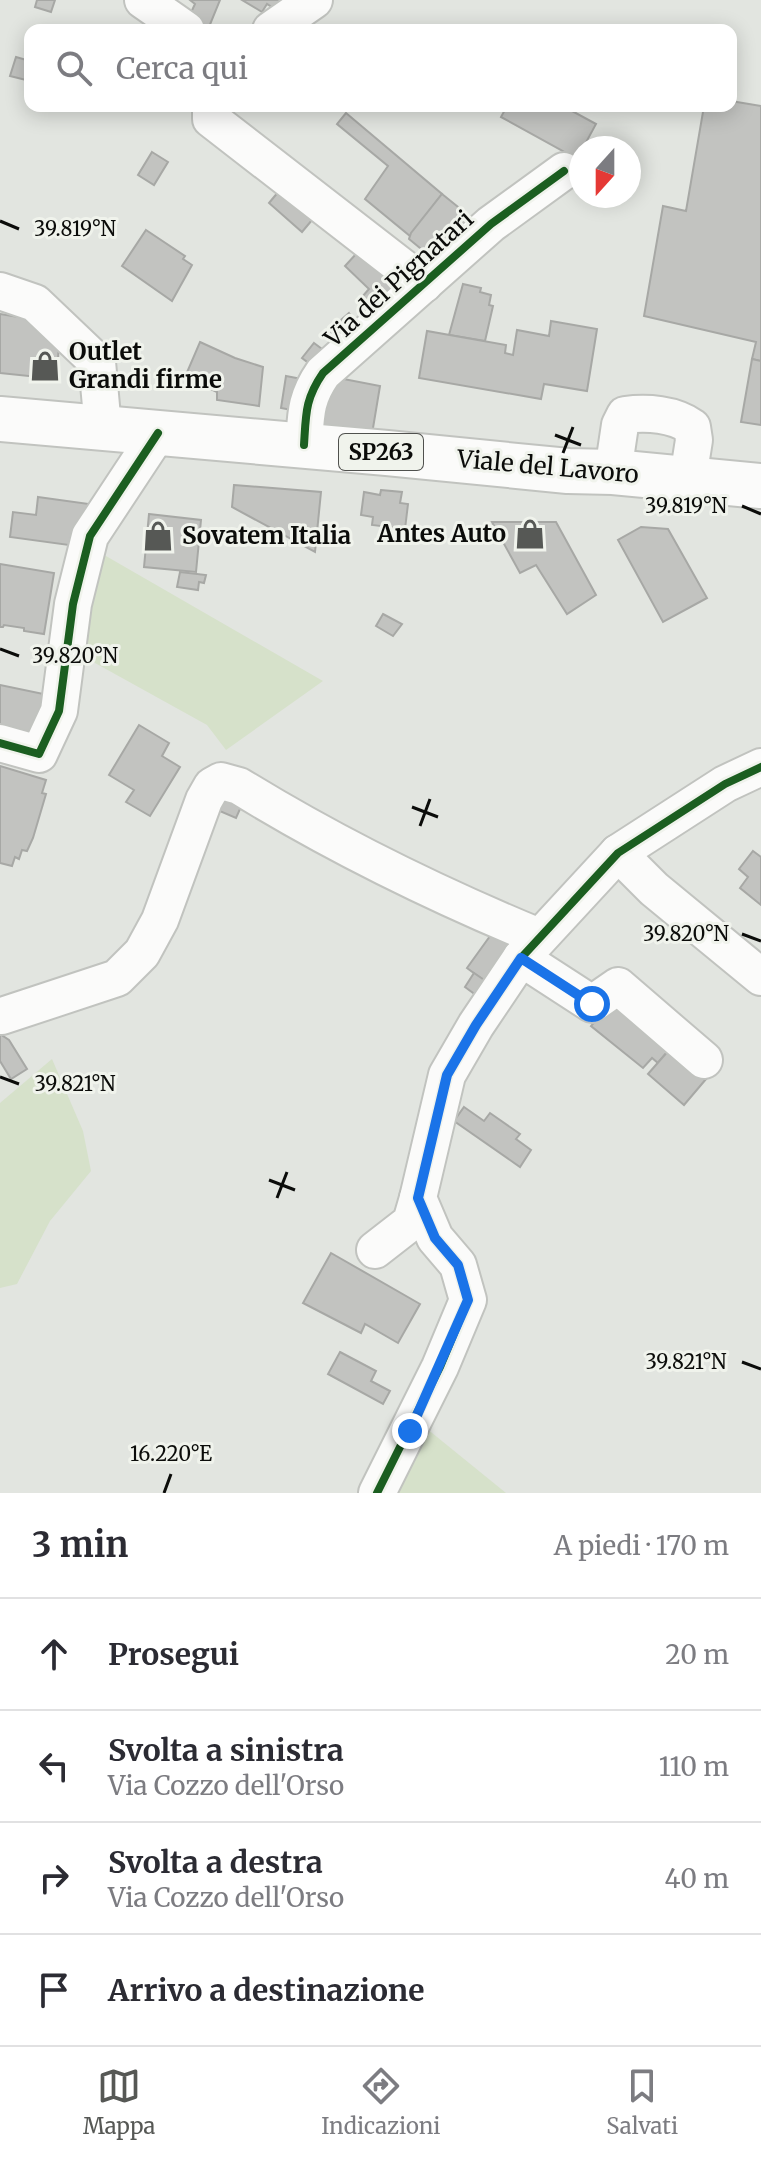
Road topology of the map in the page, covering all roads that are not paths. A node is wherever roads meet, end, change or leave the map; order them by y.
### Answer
1 (143, 0) edge
2 (314, 0) edge
3 (177, 24) edge
4 (280, 24) edge
5 (211, 112) edge
6 (564, 171) dead end
7 (424, 284) junction
8 (0, 291) edge
9 (0, 419) edge
10 (103, 428) junction
11 (158, 433) junction
12 (304, 445) junction
13 (613, 472) junction
14 (688, 478) junction
15 (761, 486) edge
16 (0, 743) edge
17 (761, 767) edge
18 (618, 853) junction
19 (530, 948) junction
20 (761, 977) edge
21 (2, 1016) edge
22 (704, 1060) dead end
23 (418, 1198) junction
24 (375, 1250) dead end
25 (377, 1493) edge

1 - 3 street
2 - 4 street
5 - 7 street, Via dei Pignatari
6 - 7 street, Via dei Pignatari
7 - 12 street, Via dei Pignatari
8 - 10 street
9 - 10 main road, Viale del Lavoro / SP263
10 - 11 main road, Viale del Lavoro / SP263
11 - 12 main road, Viale del Lavoro / SP263
11 - 16 street
12 - 13 main road, Viale del Lavoro / SP263
13 - 14 main road, Viale del Lavoro / SP263
13 - 14 street
14 - 15 main road, Viale del Lavoro / SP263
17 - 18 street
18 - 19 street
18 - 20 street
19 - 21 street
19 - 22 street
19 - 23 street
23 - 24 street
23 - 25 street

